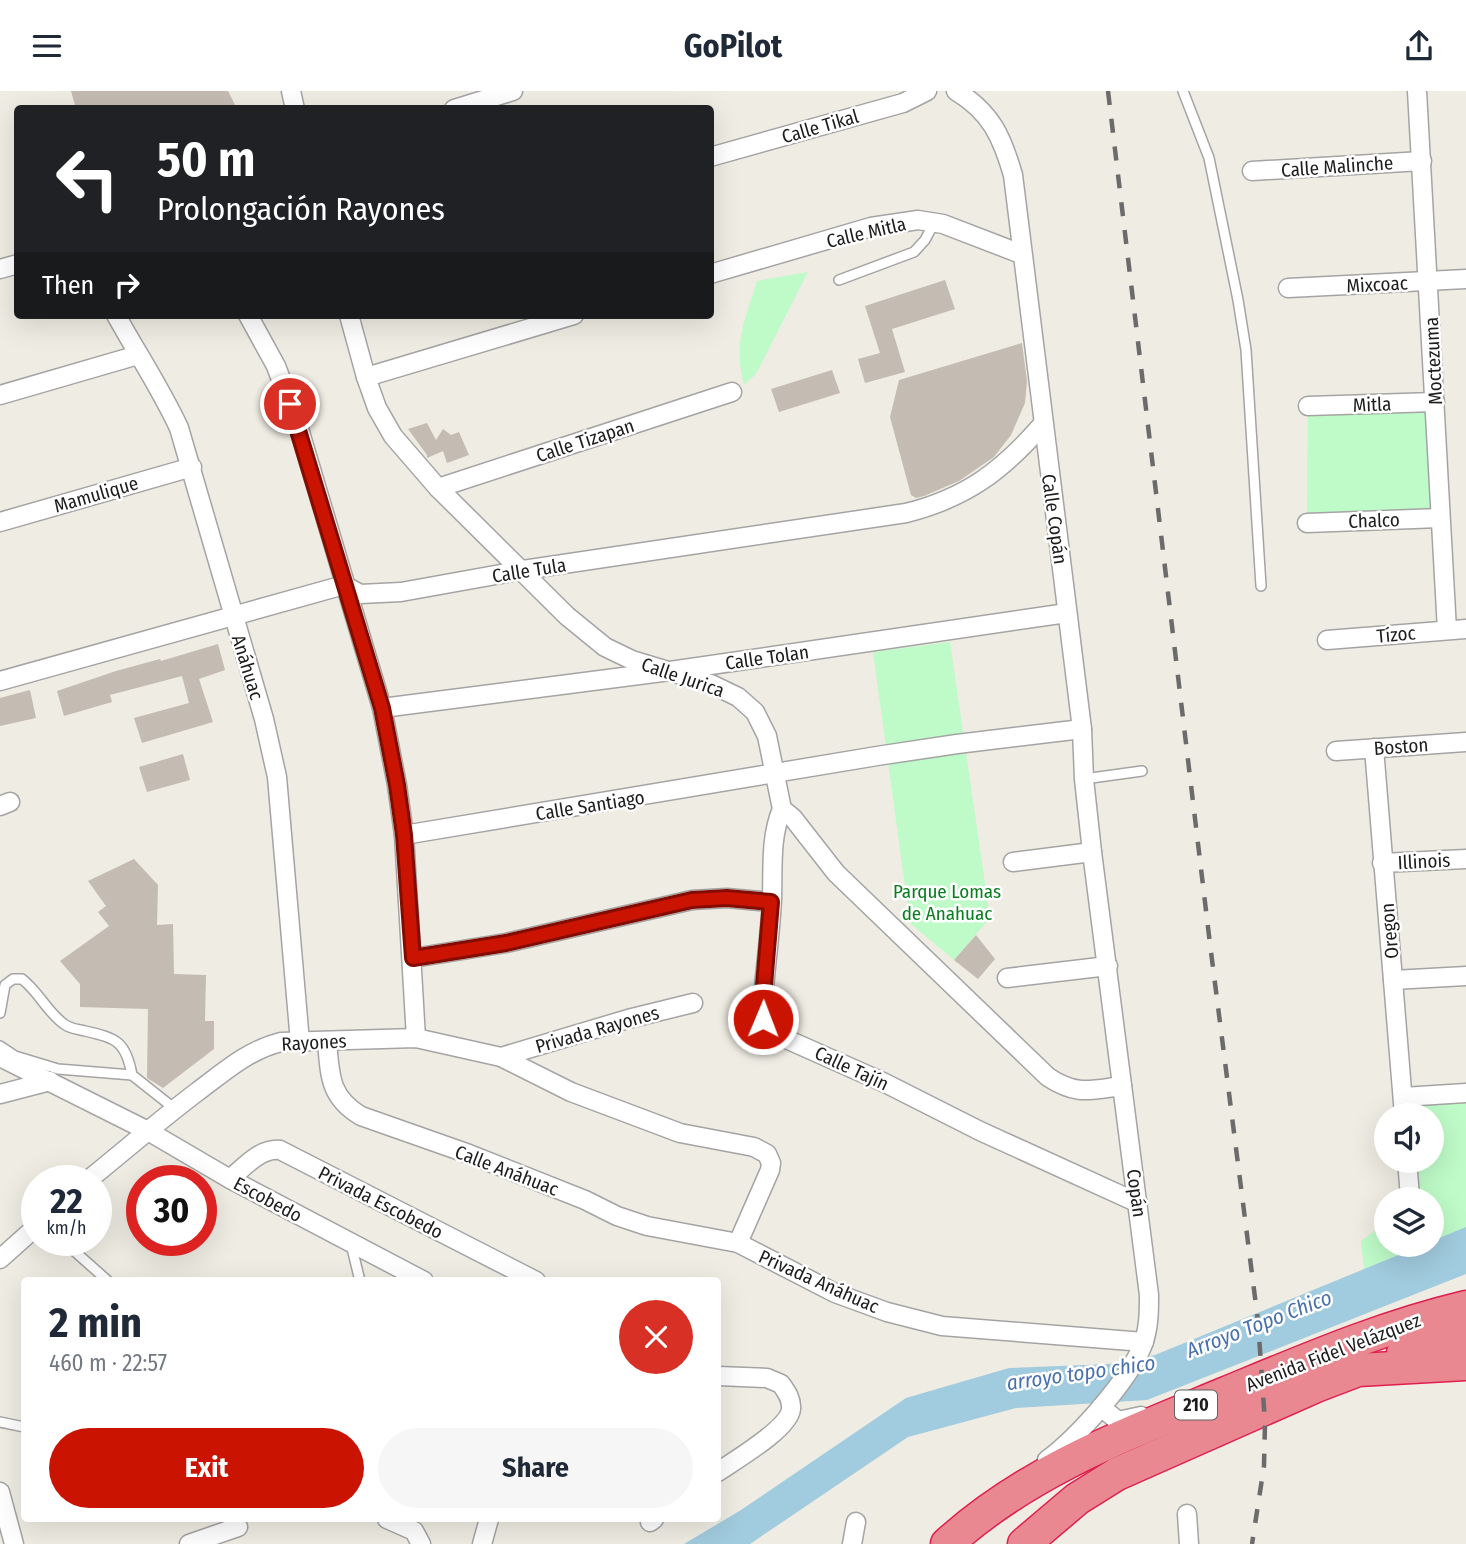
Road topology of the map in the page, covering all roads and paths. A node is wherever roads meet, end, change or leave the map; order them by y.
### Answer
1 (513, 91) edge
2 (927, 91) edge
3 (956, 91) edge
4 (1183, 91) edge
5 (1416, 91) edge
6 (467, 105) edge
7 (714, 156) edge
8 (1422, 161) junction
9 (1252, 171) dead end
10 (934, 223) junction
11 (1021, 254) junction
12 (714, 273) edge
13 (1466, 279) edge
14 (839, 280) dead end
15 (1429, 281) junction
16 (1288, 288) dead end
17 (118, 319) edge
18 (250, 319) edge
19 (350, 319) edge
20 (561, 319) edge
21 (138, 355) junction
22 (366, 377) junction
23 (733, 392) dead end
24 (0, 395) edge
25 (1435, 402) junction
26 (1308, 406) dead end
27 (1042, 425) junction
28 (192, 467) junction
29 (438, 488) junction
30 (1440, 518) junction
31 (0, 522) edge
32 (1307, 523) dead end
33 (523, 571) junction
34 (344, 585) junction
35 (1261, 586) dead end
36 (1068, 613) junction
37 (233, 616) junction
38 (1466, 629) edge
39 (1447, 630) junction
40 (1327, 640) dead end
41 (670, 671) junction
42 (0, 681) edge
43 (382, 708) junction
44 (1082, 729) junction
45 (1466, 742) edge
46 (1374, 748) junction
47 (1336, 751) dead end
48 (1142, 771) dead end
49 (777, 774) junction
50 (1084, 779) junction
51 (782, 809) junction
52 (404, 835) junction
53 (1092, 852) junction
54 (1466, 859) edge
55 (1013, 862) dead end
56 (1382, 863) junction
57 (771, 902) junction
58 (413, 958) junction
59 (1108, 966) junction
60 (1466, 976) edge
61 (1007, 978) dead end
62 (1393, 980) junction
63 (693, 1003) dead end
64 (0, 1013) edge
65 (416, 1038) junction
66 (327, 1041) junction
67 (300, 1042) junction
68 (0, 1046) edge
69 (0, 1056) edge
70 (501, 1057) junction
71 (132, 1075) junction
72 (50, 1081) junction
73 (1122, 1086) junction
74 (1466, 1093) edge
75 (0, 1094) edge
76 (1403, 1103) edge
77 (1418, 1103) edge
78 (175, 1109) junction
79 (148, 1131) junction
80 (107, 1165) edge
81 (230, 1179) junction
82 (1138, 1203) junction
83 (21, 1240) edge
84 (350, 1242) junction
85 (738, 1244) junction
86 (80, 1256) edge
87 (0, 1259) edge
88 (104, 1277) edge
89 (359, 1277) edge
90 (416, 1277) edge
91 (528, 1277) edge
92 (1466, 1287) edge
93 (1466, 1307) edge
94 (1377, 1331) junction
95 (1466, 1339) edge
96 (1143, 1342) junction
97 (1466, 1364) edge
98 (1358, 1370) junction
99 (721, 1376) edge
100 (1229, 1391) junction
101 (1104, 1404) junction
102 (0, 1422) edge
103 (21, 1426) edge
104 (721, 1470) edge
105 (0, 1492) edge
106 (1187, 1514) dead end
107 (394, 1522) edge
108 (488, 1522) edge
109 (856, 1523) dead end
110 (237, 1527) dead end
111 (955, 1537) edge
112 (8, 1538) edge
113 (189, 1544) edge
114 (421, 1544) edge
115 (482, 1544) edge
116 (852, 1544) edge
117 (1024, 1544) edge
118 (1189, 1544) edge

1 - 6 street
2 - 7 street, Calle Tikal
3 - 11 street, Calle Copán
4 - 35 lane
5 - 8 street, Moctezuma
8 - 9 street, Calle Malinche
8 - 15 street, Moctezuma
10 - 11 street, Calle Mitla
10 - 12 street, Calle Mitla
10 - 14 lane
11 - 27 street, Calle Copán
13 - 15 street, Mixcoac
15 - 16 street, Mixcoac
15 - 25 street, Moctezuma
17 - 21 street, Anáhuac
18 - 34 street
19 - 22 street, Calle Jurica
20 - 22 street
21 - 24 street
21 - 28 street, Anáhuac
22 - 29 street, Calle Jurica
23 - 29 street, Calle Tizapan
25 - 26 street, Mitla
25 - 30 street, Moctezuma
27 - 33 street, Calle Tula
27 - 36 street, Calle Copán
28 - 31 street, Mamulique
28 - 37 street, Anáhuac
29 - 33 street, Calle Jurica
30 - 32 street, Chalco
30 - 39 street, Moctezuma
33 - 34 street, Calle Tula
33 - 41 street, Calle Jurica
34 - 37 street
34 - 43 street
36 - 41 street, Calle Tolan
36 - 44 street, Calle Copán
37 - 42 street
37 - 67 street, Anáhuac
38 - 39 street, Tízoc
39 - 40 street, Tízoc
41 - 43 street, Calle Tolan
41 - 49 street, Calle Jurica
43 - 52 street
44 - 49 street, Calle Santiago
44 - 50 street, Calle Copán
45 - 46 street, Boston
46 - 47 street, Boston
46 - 56 street, Oregon
48 - 50 lane
49 - 51 street, Calle Jurica
49 - 52 street, Calle Santiago
50 - 53 street, Calle Copán
51 - 57 street, Calle Tajín
51 - 73 street
52 - 58 street
53 - 55 street
53 - 59 street, Calle Copán
54 - 56 street, Illinois
56 - 62 street, Oregon
57 - 58 street
57 - 82 street, Calle Tajín
58 - 65 street
59 - 61 street
59 - 73 street, Copán
60 - 62 street
62 - 76 street, Oregon
63 - 70 street, Privada Rayones
64 - 71 lane
65 - 66 street, Rayones
65 - 70 street, Rayones
66 - 67 street, Rayones
66 - 85 street, Calle Anáhuac
67 - 78 street, Rayones
68 - 71 lane
69 - 72 street, Escobedo
70 - 85 street, Rayones
71 - 78 lane
72 - 75 street
72 - 79 street, Escobedo
73 - 82 street, Copán
74 - 77 street
78 - 79 street, Rayones
79 - 80 street, Rayones
79 - 81 street, Escobedo
81 - 84 street, Escobedo
81 - 91 street, Privada Escobedo
82 - 96 street, Copán
83 - 87 street
84 - 89 lane
84 - 90 street, Escobedo
85 - 96 street, Privada Anáhuac
86 - 88 lane
92 - 94 highway
93 - 94 highway, Avenida Fidel Velázquez / 210
94 - 100 highway, Avenida Fidel Velázquez / 210
95 - 98 highway
96 - 101 street, Copán
97 - 98 highway, Avenida Fidel Velázquez / 210
98 - 117 highway, Avenida Fidel Velázquez / 210
99 - 104 street
100 - 101 street
100 - 111 highway, Avenida Fidel Velázquez / 210
101 - 111 street, Copán
102 - 103 lane
105 - 112 street
106 - 118 street
107 - 114 street
108 - 115 street
109 - 116 street
110 - 113 street

